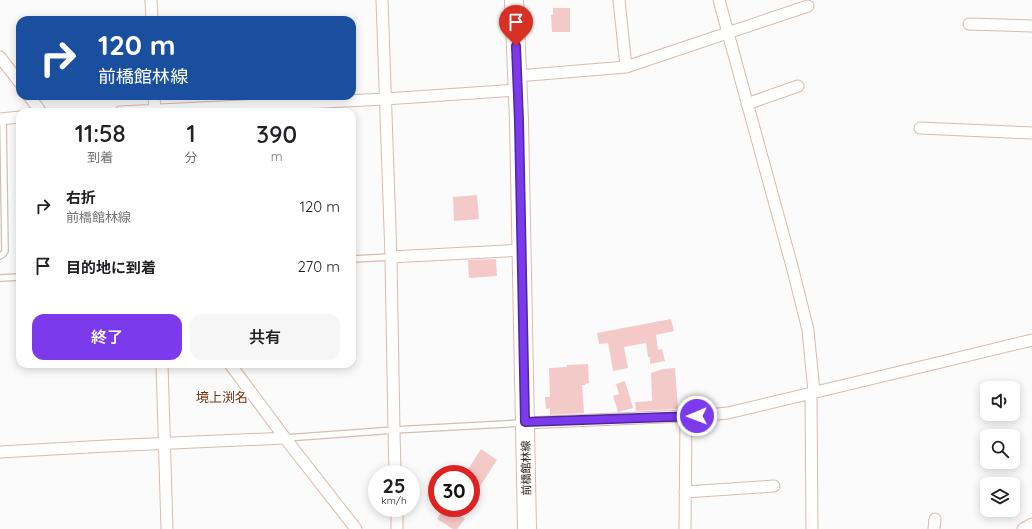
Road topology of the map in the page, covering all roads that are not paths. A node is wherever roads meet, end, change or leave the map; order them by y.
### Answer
1 (151, 0) edge
2 (382, 0) edge
3 (514, 0) edge
4 (619, 0) edge
5 (719, 0) edge
6 (808, 6) dead end
7 (152, 16) edge
8 (969, 24) dead end
9 (1032, 26) edge
10 (727, 33) junction
11 (0, 57) edge
12 (626, 67) junction
13 (16, 78) edge
14 (517, 84) junction
15 (798, 86) dead end
16 (385, 99) junction
17 (747, 104) junction
18 (212, 108) edge
19 (16, 117) edge
20 (1, 119) edge
21 (920, 128) dead end
22 (1032, 133) edge
23 (522, 250) junction
24 (0, 256) edge
25 (391, 257) junction
26 (356, 259) edge
27 (16, 277) edge
28 (0, 278) edge
29 (1032, 340) edge
30 (162, 368) edge
31 (233, 368) edge
32 (813, 392) junction
33 (686, 416) junction
34 (525, 422) junction
35 (394, 430) junction
36 (285, 438) junction
37 (164, 444) junction
38 (0, 452) edge
39 (395, 465) edge
40 (774, 486) dead end
41 (685, 492) junction
42 (397, 517) edge
43 (1032, 524) edge
44 (167, 529) edge
45 (356, 529) edge
46 (397, 529) edge
47 (527, 529) edge
48 (685, 529) edge
49 (812, 529) edge
50 (1023, 529) edge

1 - 7 street
2 - 16 street
3 - 14 main road, 前橋館林線
4 - 12 street
5 - 10 street
6 - 10 street
8 - 9 street
10 - 12 street
10 - 17 street
11 - 13 street
12 - 14 street
14 - 16 street
14 - 23 main road, 前橋館林線
15 - 17 street
16 - 18 street
16 - 25 street
17 - 32 street
19 - 20 street
20 - 24 lane
21 - 22 street
23 - 25 street
23 - 34 main road, 前橋館林線
25 - 26 lane
25 - 35 street
27 - 28 lane
29 - 32 street
30 - 37 street
31 - 36 street
32 - 33 street
32 - 49 street
33 - 34 street
33 - 41 street
34 - 35 lane
34 - 47 main road, 前橋館林線
35 - 36 lane
35 - 39 street
36 - 37 street
36 - 45 street
37 - 38 street
37 - 44 street
40 - 41 street
41 - 48 street
42 - 46 street
43 - 50 street

